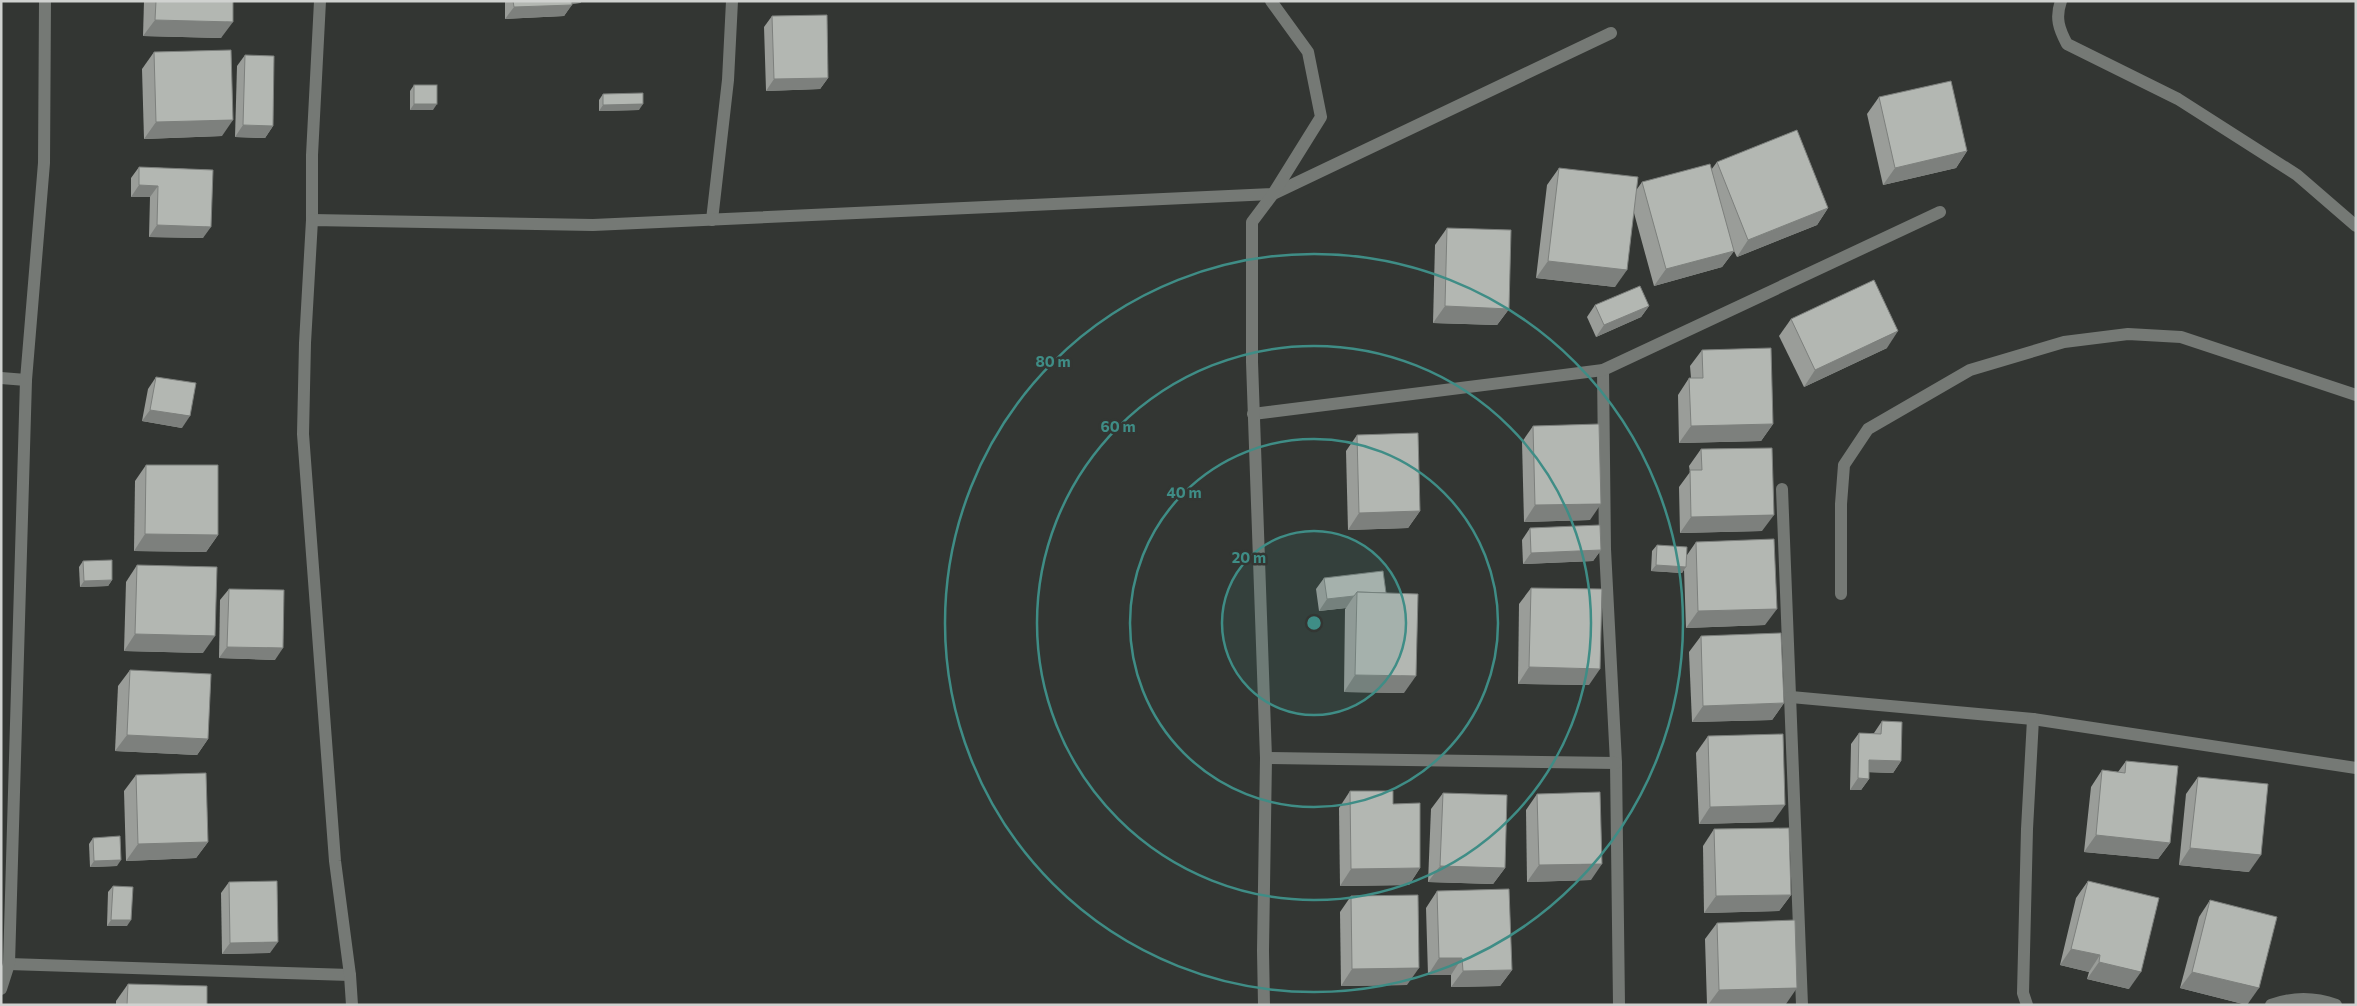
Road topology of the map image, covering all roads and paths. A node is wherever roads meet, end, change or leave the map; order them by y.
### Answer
1 (45, 1) edge
2 (320, 1) edge
3 (732, 1) edge
4 (1271, 1) edge
5 (2062, 1) edge
6 (1611, 33) dead end
7 (1273, 194) junction
8 (1940, 212) dead end
9 (312, 220) junction
10 (712, 220) junction
11 (2356, 226) edge
12 (1603, 370) junction
13 (1, 378) edge
14 (26, 380) junction
15 (2356, 395) edge
16 (1253, 414) junction
17 (1782, 489) dead end
18 (1841, 594) dead end
19 (1791, 697) junction
20 (2033, 719) junction
21 (1266, 758) junction
22 (1616, 763) junction
23 (2356, 768) edge
24 (8, 964) junction
25 (350, 975) junction
26 (1, 989) edge
27 (352, 1005) edge
28 (1264, 1005) edge
29 (1619, 1005) edge
30 (1802, 1005) edge
31 (2027, 1005) edge
32 (2270, 1005) edge
33 (2336, 1005) edge

1 - 14 street
2 - 9 street
3 - 10 street
4 - 7 street
5 - 11 street
6 - 7 street
7 - 10 street
7 - 16 street
8 - 12 street
9 - 10 street
9 - 25 street
12 - 16 street
12 - 22 street
13 - 14 street
14 - 24 street
15 - 18 street
16 - 21 street
17 - 19 street
19 - 20 street
19 - 30 street
20 - 23 street
20 - 31 street
21 - 22 street
21 - 28 street
22 - 29 street
24 - 25 street
24 - 26 street
25 - 27 street
32 - 33 street

